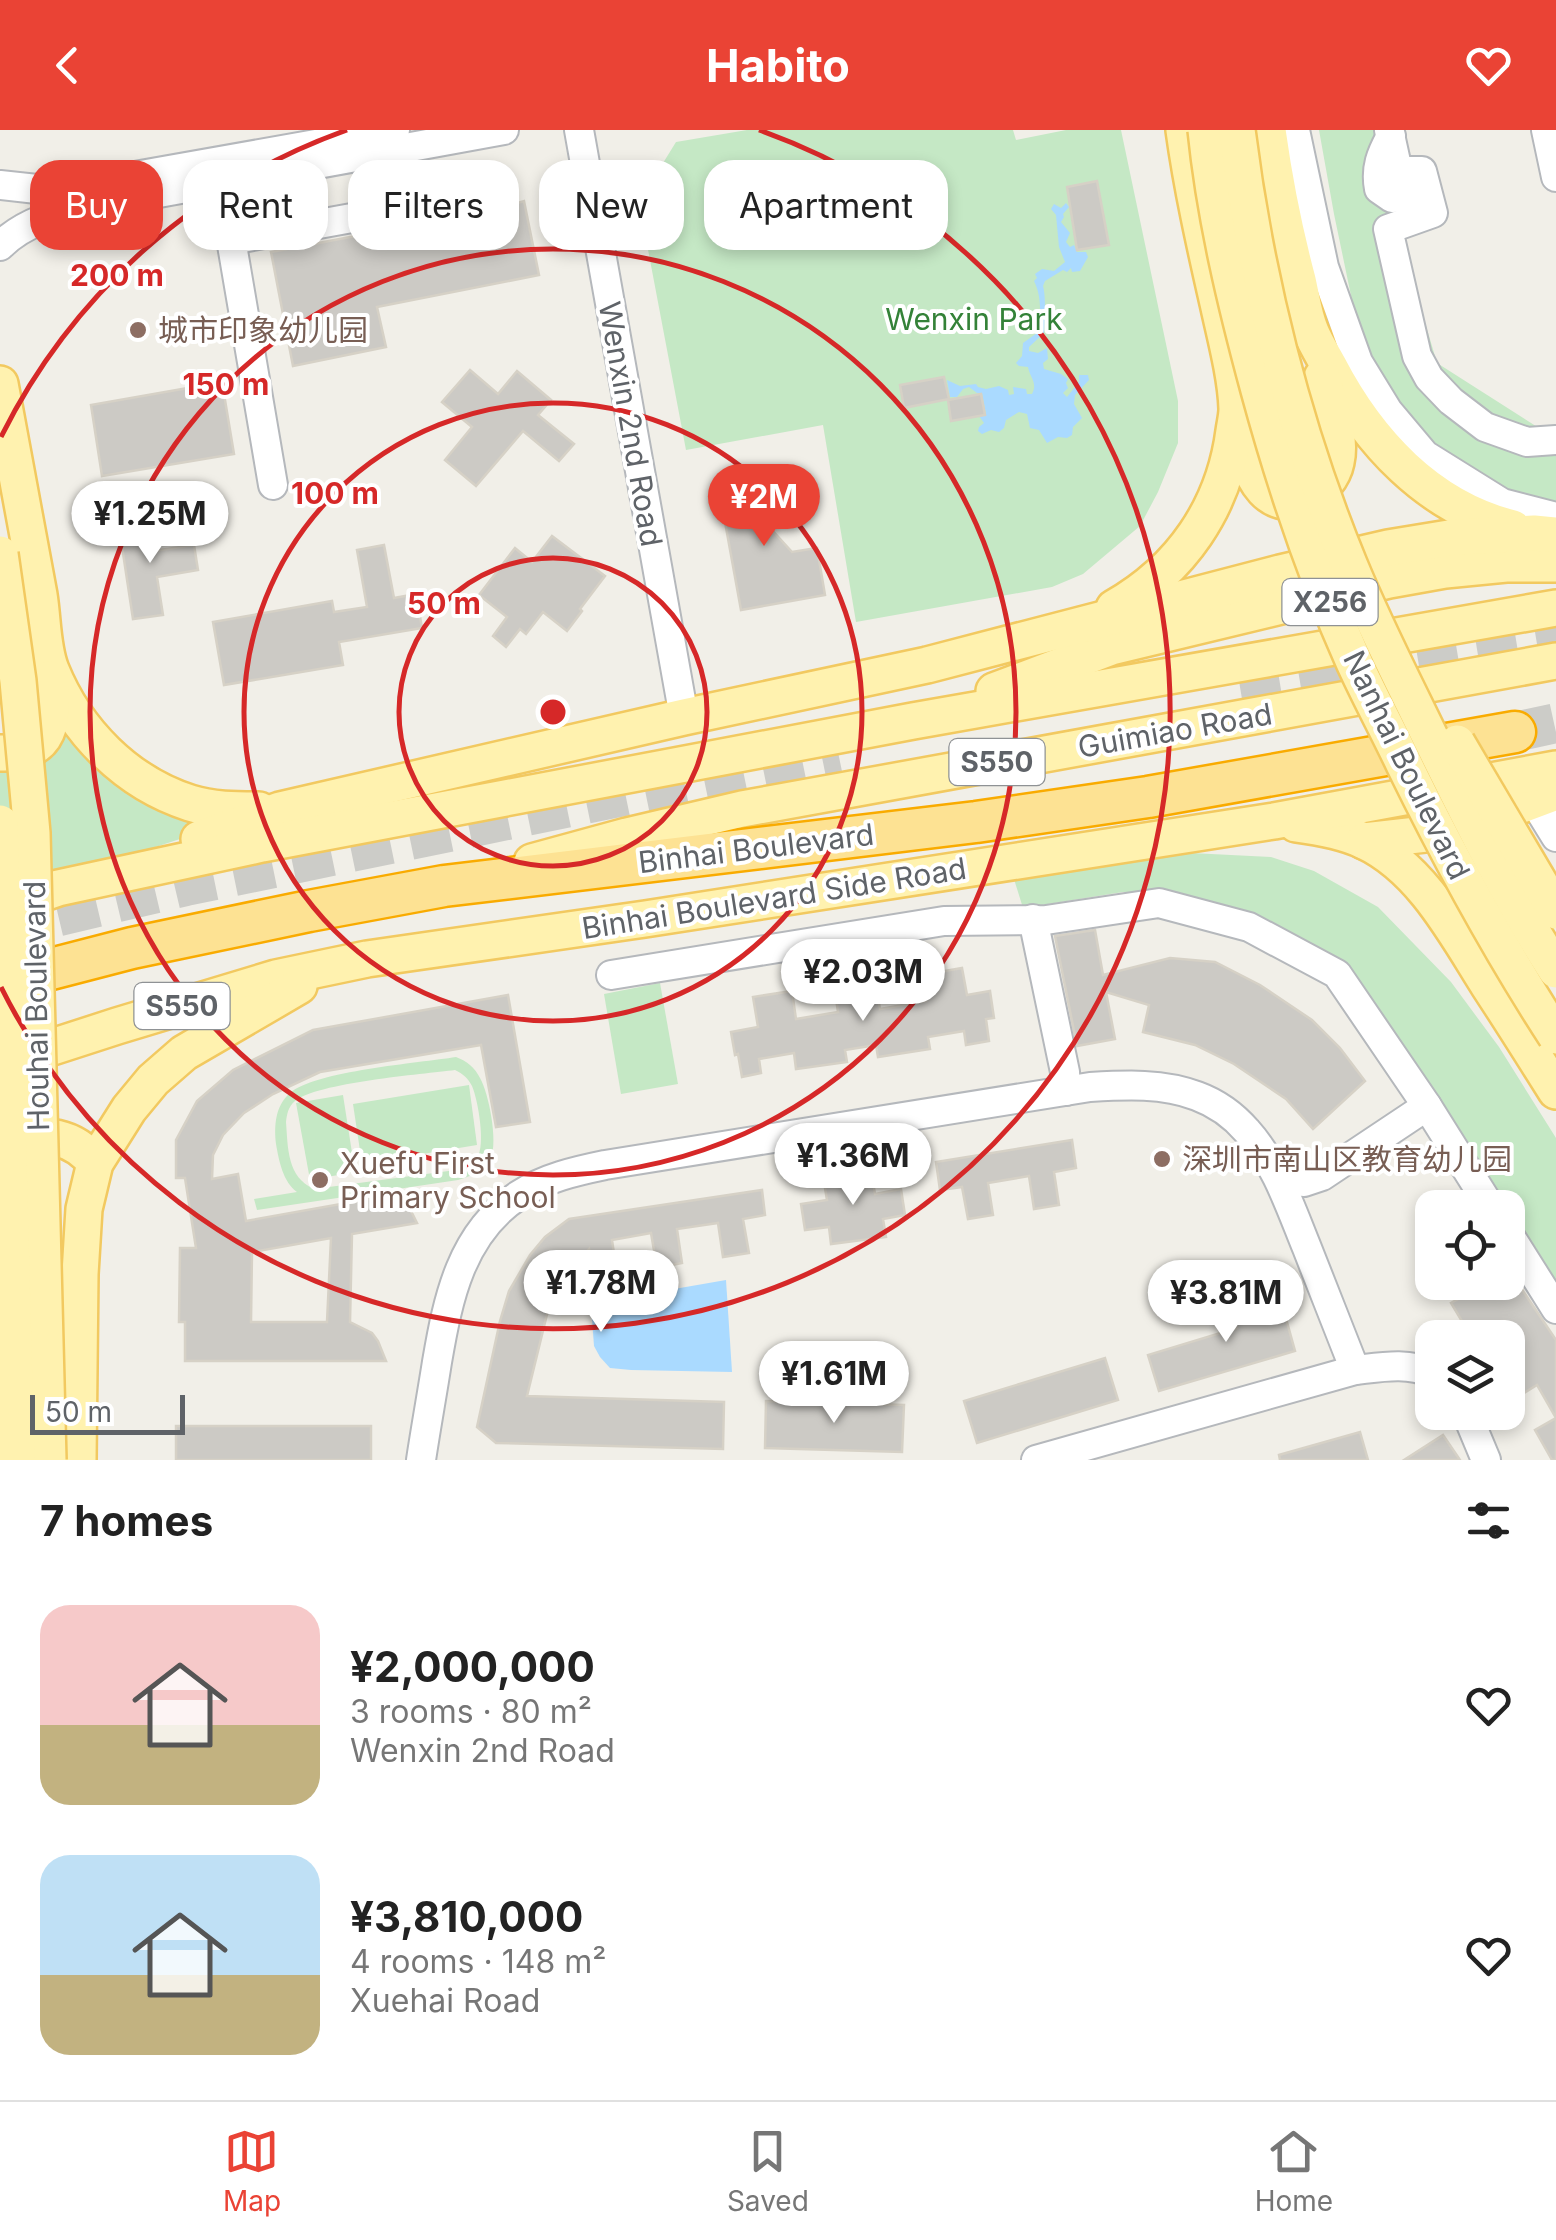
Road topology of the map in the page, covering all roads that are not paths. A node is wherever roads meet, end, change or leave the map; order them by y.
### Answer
1 (396, 130) edge
2 (504, 130) edge
3 (579, 130) edge
4 (1184, 130) edge
5 (1206, 130) edge
6 (1237, 130) edge
7 (1268, 130) edge
8 (1295, 130) edge
9 (1546, 130) edge
10 (1390, 133) edge
11 (267, 160) edge
12 (296, 160) edge
13 (183, 175) edge
14 (1556, 176) edge
15 (183, 181) edge
16 (0, 185) edge
17 (1408, 197) dead end
18 (0, 246) edge
19 (234, 250) edge
20 (1310, 332) junction
21 (0, 384) edge
22 (1237, 409) junction
23 (1556, 440) edge
24 (273, 485) dead end
25 (1548, 528) edge
26 (0, 554) edge
27 (1556, 564) edge
28 (1556, 608) edge
29 (1100, 635) junction
30 (1556, 660) edge
31 (49, 667) junction
32 (1397, 669) junction
33 (684, 718) junction
34 (913, 721) junction
35 (1515, 732) tunnel mouth
36 (0, 753) edge
37 (1556, 769) edge
38 (280, 810) junction
39 (1550, 817) edge
40 (1274, 821) junction
41 (0, 823) edge
42 (1364, 841) junction
43 (444, 886) junction
44 (58, 888) junction
45 (0, 908) edge
46 (1556, 911) edge
47 (1033, 919) junction
48 (367, 959) junction
49 (1556, 970) edge
50 (612, 975) dead end
51 (0, 982) edge
52 (1556, 1036) edge
53 (0, 1064) edge
54 (1066, 1090) junction
55 (1556, 1091) edge
56 (1427, 1106) junction
57 (0, 1154) edge
58 (95, 1163) junction
59 (1304, 1182) dead end
60 (1480, 1190) edge
61 (1525, 1260) edge
62 (1556, 1309) edge
63 (1415, 1367) edge
64 (1355, 1370) junction
65 (1474, 1430) edge
66 (17, 1460) edge
67 (48, 1460) edge
68 (78, 1460) edge
69 (421, 1460) edge
70 (1036, 1460) edge
71 (1486, 1460) edge

1 - 11 street
2 - 12 street
3 - 33 street, Wenxin 2nd Road
4 - 22 main road
5 - 52 main road, Nanhai Boulevard / X256, bridge
6 - 32 main road, Nanhai Boulevard / X256, bridge
7 - 20 main road
8 - 25 street
9 - 14 street
10 - 17 street
10 - 23 street
13 - 16 street
15 - 18 street
19 - 24 street
20 - 22 main road
20 - 25 main road
21 - 31 main road
22 - 29 main road
25 - 29 main road
26 - 67 main road, Houhai Boulevard, bridge
27 - 29 main road
28 - 34 main road, Guimiao Road / S550
29 - 33 main road
29 - 34 main road
30 - 43 main road, Guimiao Road / S550
31 - 36 main road
31 - 38 main road
32 - 46 main road, bridge
32 - 49 main road, Nanhai Boulevard / X256, bridge
33 - 38 main road
34 - 44 main road
35 - 43 highway, Binhai Boulevard / S550
37 - 40 main road, Binhai Boulevard Side Road / S550
38 - 44 main road
39 - 42 main road
40 - 42 main road
40 - 48 main road, Binhai Boulevard Side Road / S550
41 - 66 main road, Houhai Boulevard, bridge
42 - 55 main road
43 - 51 highway, Binhai Boulevard / S550
44 - 45 main road
47 - 50 street
47 - 54 street
47 - 56 street
48 - 53 main road, Binhai Boulevard Side Road / S550
48 - 58 main road
54 - 64 street
54 - 69 street
56 - 59 street
56 - 60 street
57 - 58 main road
58 - 68 main road
61 - 62 street
63 - 64 street
64 - 70 street
65 - 71 street

